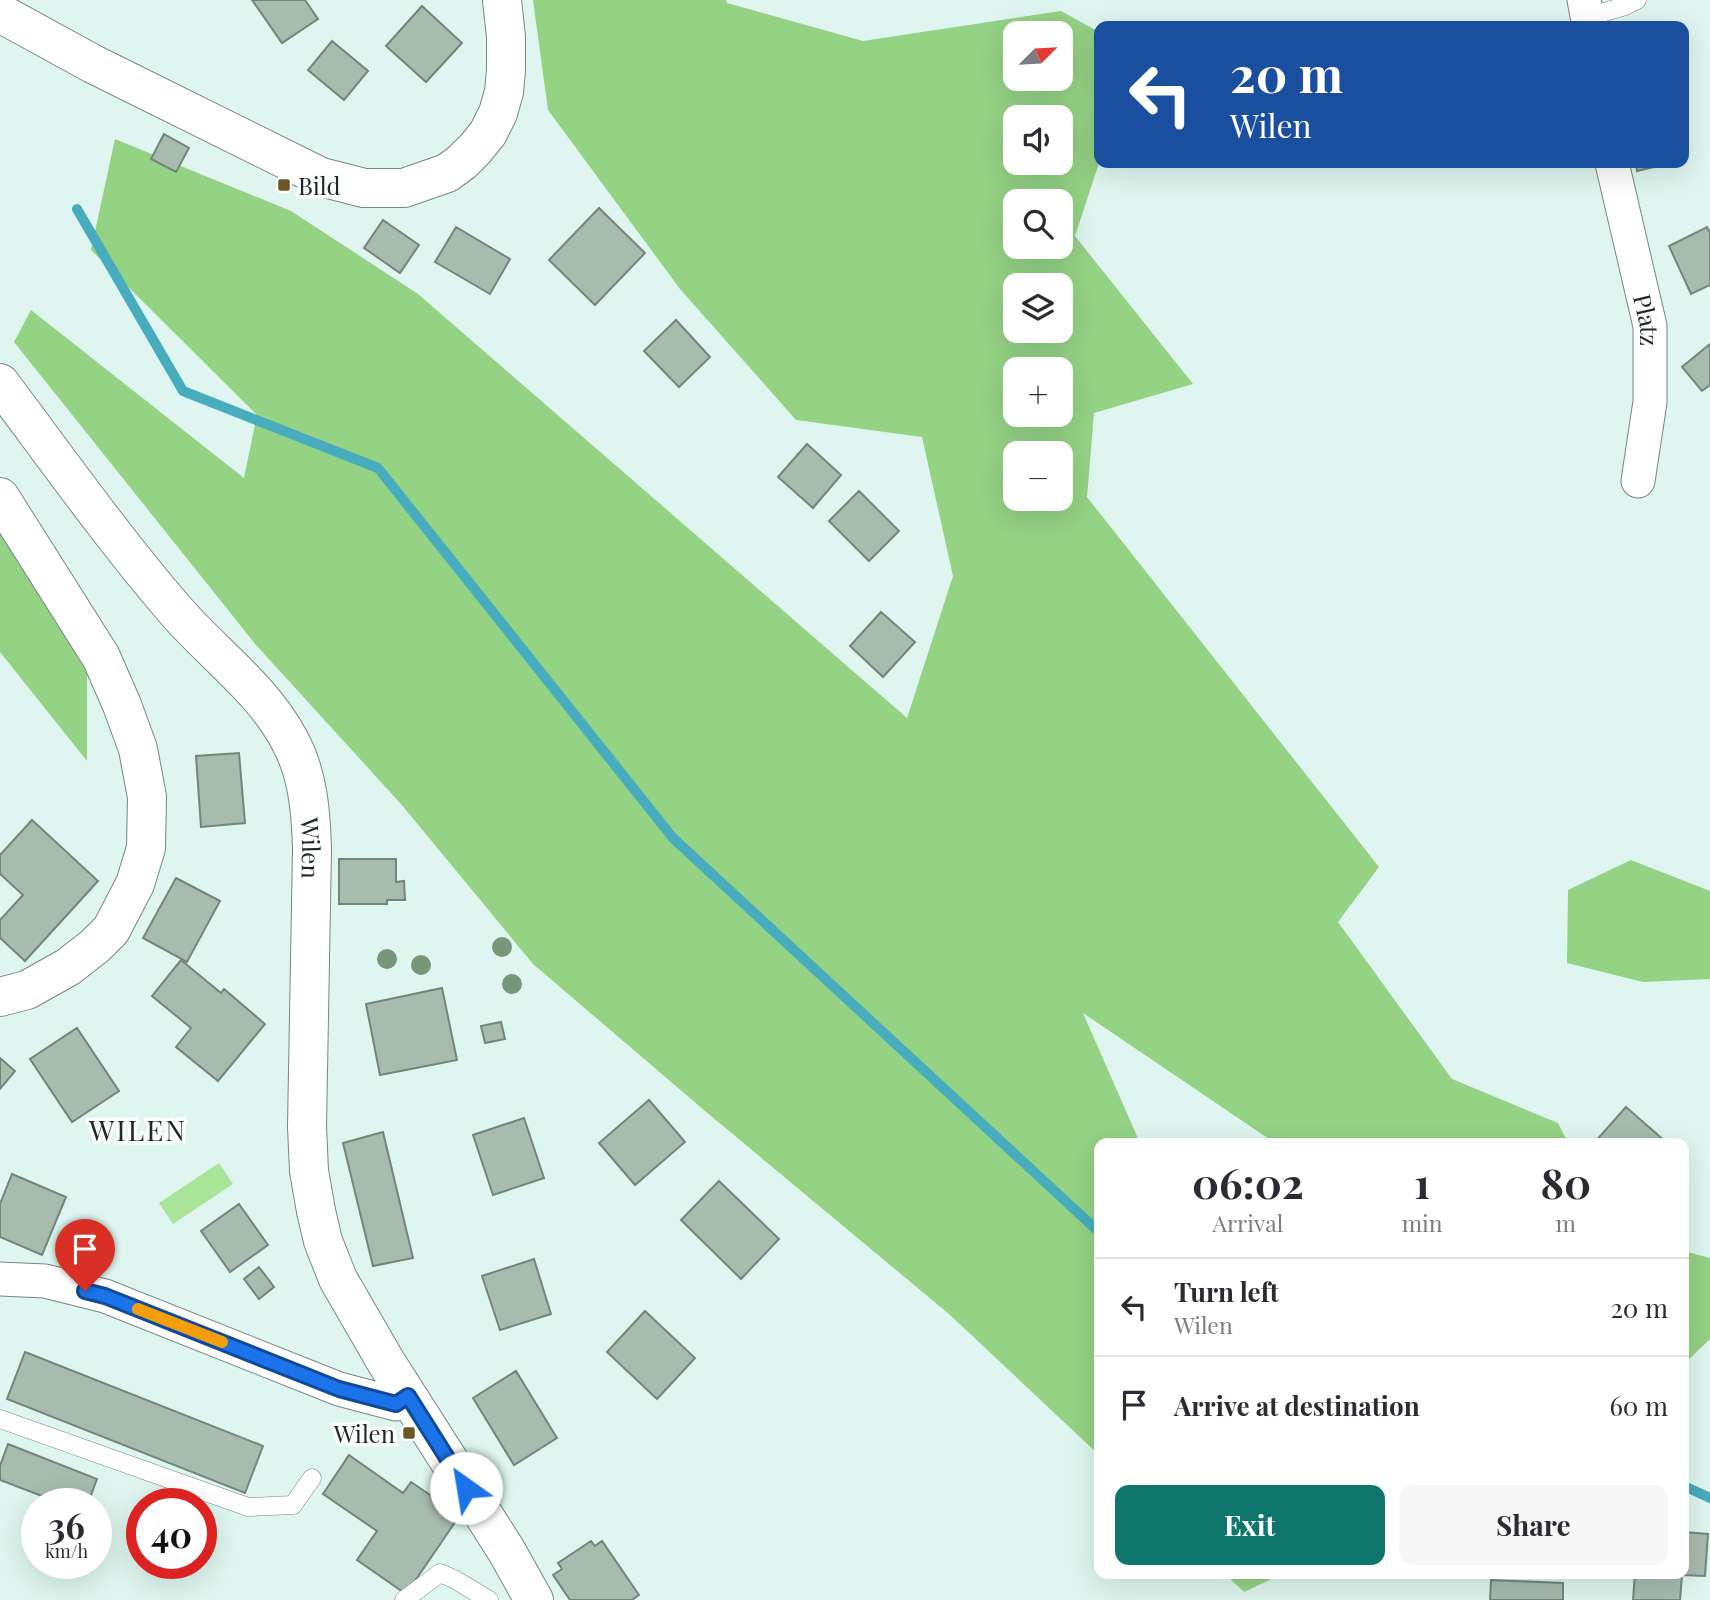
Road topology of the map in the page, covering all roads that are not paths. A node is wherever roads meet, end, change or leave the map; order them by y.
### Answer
1 (502, 0) edge
2 (1637, 0) edge
3 (0, 13) edge
4 (1587, 15) edge
5 (1613, 168) edge
6 (0, 383) edge
7 (1638, 481) dead end
8 (0, 497) edge
9 (0, 997) edge
10 (0, 1279) edge
11 (408, 1396) junction
12 (0, 1419) edge
13 (312, 1478) dead end
14 (404, 1600) edge
15 (489, 1600) edge
16 (534, 1600) edge

1 - 3 street
2 - 4 lane
5 - 7 street, Platz
6 - 11 street, Wilen
8 - 9 street
10 - 11 street
11 - 16 street, Wilen
12 - 13 lane
14 - 15 lane

